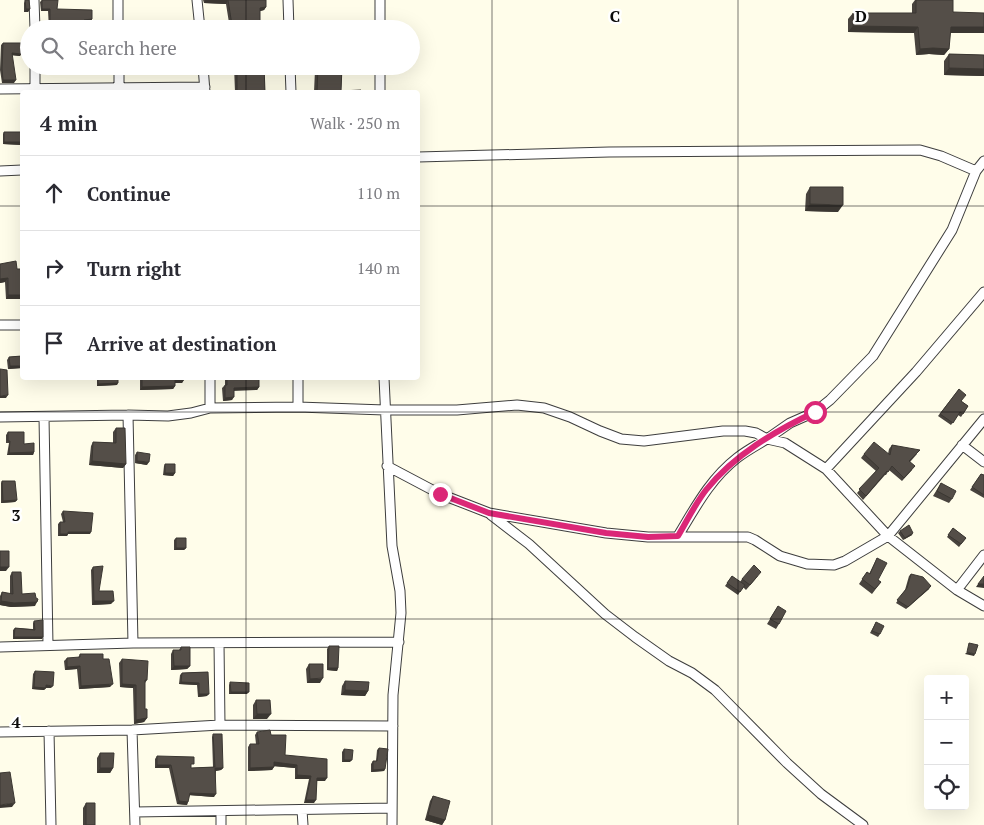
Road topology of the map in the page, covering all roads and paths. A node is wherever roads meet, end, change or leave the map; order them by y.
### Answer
1 (34, 0) edge
2 (118, 0) edge
3 (197, 0) edge
4 (288, 0) edge
5 (380, 0) edge
6 (35, 20) edge
7 (118, 20) edge
8 (199, 20) edge
9 (289, 20) edge
10 (380, 20) edge
11 (35, 75) edge
12 (118, 75) edge
13 (204, 75) edge
14 (290, 75) edge
15 (380, 75) edge
16 (119, 88) junction
17 (0, 89) edge
18 (35, 89) junction
19 (205, 90) edge
20 (291, 90) edge
21 (380, 90) edge
22 (420, 157) edge
23 (984, 161) edge
24 (20, 170) edge
25 (0, 171) edge
26 (976, 171) junction
27 (984, 292) edge
28 (20, 324) edge
29 (0, 325) edge
30 (210, 380) edge
31 (298, 380) edge
32 (384, 380) edge
33 (298, 406) junction
34 (210, 408) junction
35 (385, 410) junction
36 (128, 415) junction
37 (0, 417) edge
38 (44, 417) junction
39 (984, 419) edge
40 (767, 439) junction
41 (962, 444) junction
42 (984, 462) edge
43 (387, 466) junction
44 (826, 469) junction
45 (489, 513) junction
46 (678, 536) junction
47 (888, 536) junction
48 (984, 555) edge
49 (956, 590) junction
50 (984, 606) edge
51 (399, 642) junction
52 (133, 643) junction
53 (219, 643) junction
54 (48, 645) junction
55 (0, 647) edge
56 (220, 725) junction
57 (393, 726) junction
58 (132, 730) junction
59 (49, 731) junction
60 (0, 732) edge
61 (392, 808) junction
62 (302, 810) junction
63 (135, 812) junction
64 (221, 812) junction
65 (51, 825) edge
66 (135, 825) edge
67 (221, 825) edge
68 (303, 825) edge
69 (392, 825) edge
70 (863, 825) edge

1 - 6 street
2 - 7 street
3 - 8 street
4 - 9 street
5 - 10 street
11 - 18 street
12 - 16 street
13 - 19 street
14 - 20 street
15 - 21 street
16 - 18 street
16 - 19 street
17 - 18 street
22 - 26 street
23 - 26 street
24 - 25 street
26 - 40 street
27 - 44 street
28 - 29 street
30 - 34 street
31 - 33 street
32 - 35 street
33 - 34 street
33 - 35 street
34 - 36 street
35 - 40 street
35 - 43 street
36 - 38 street
36 - 52 street
37 - 38 street
38 - 54 street
39 - 41 street
40 - 44 street
40 - 46 street
41 - 42 street
41 - 47 street
43 - 45 street
43 - 51 street
44 - 47 street
45 - 46 street
45 - 70 street
46 - 47 street
47 - 49 street
48 - 49 street
49 - 50 street
51 - 53 street
51 - 57 street
52 - 53 street
52 - 54 street
53 - 56 street
54 - 55 street
56 - 57 street
56 - 58 street
57 - 61 street
58 - 59 street
58 - 63 street
59 - 60 street
59 - 65 street
61 - 62 street
61 - 69 street
62 - 64 street
62 - 68 street
63 - 64 street
63 - 66 street
64 - 67 street

